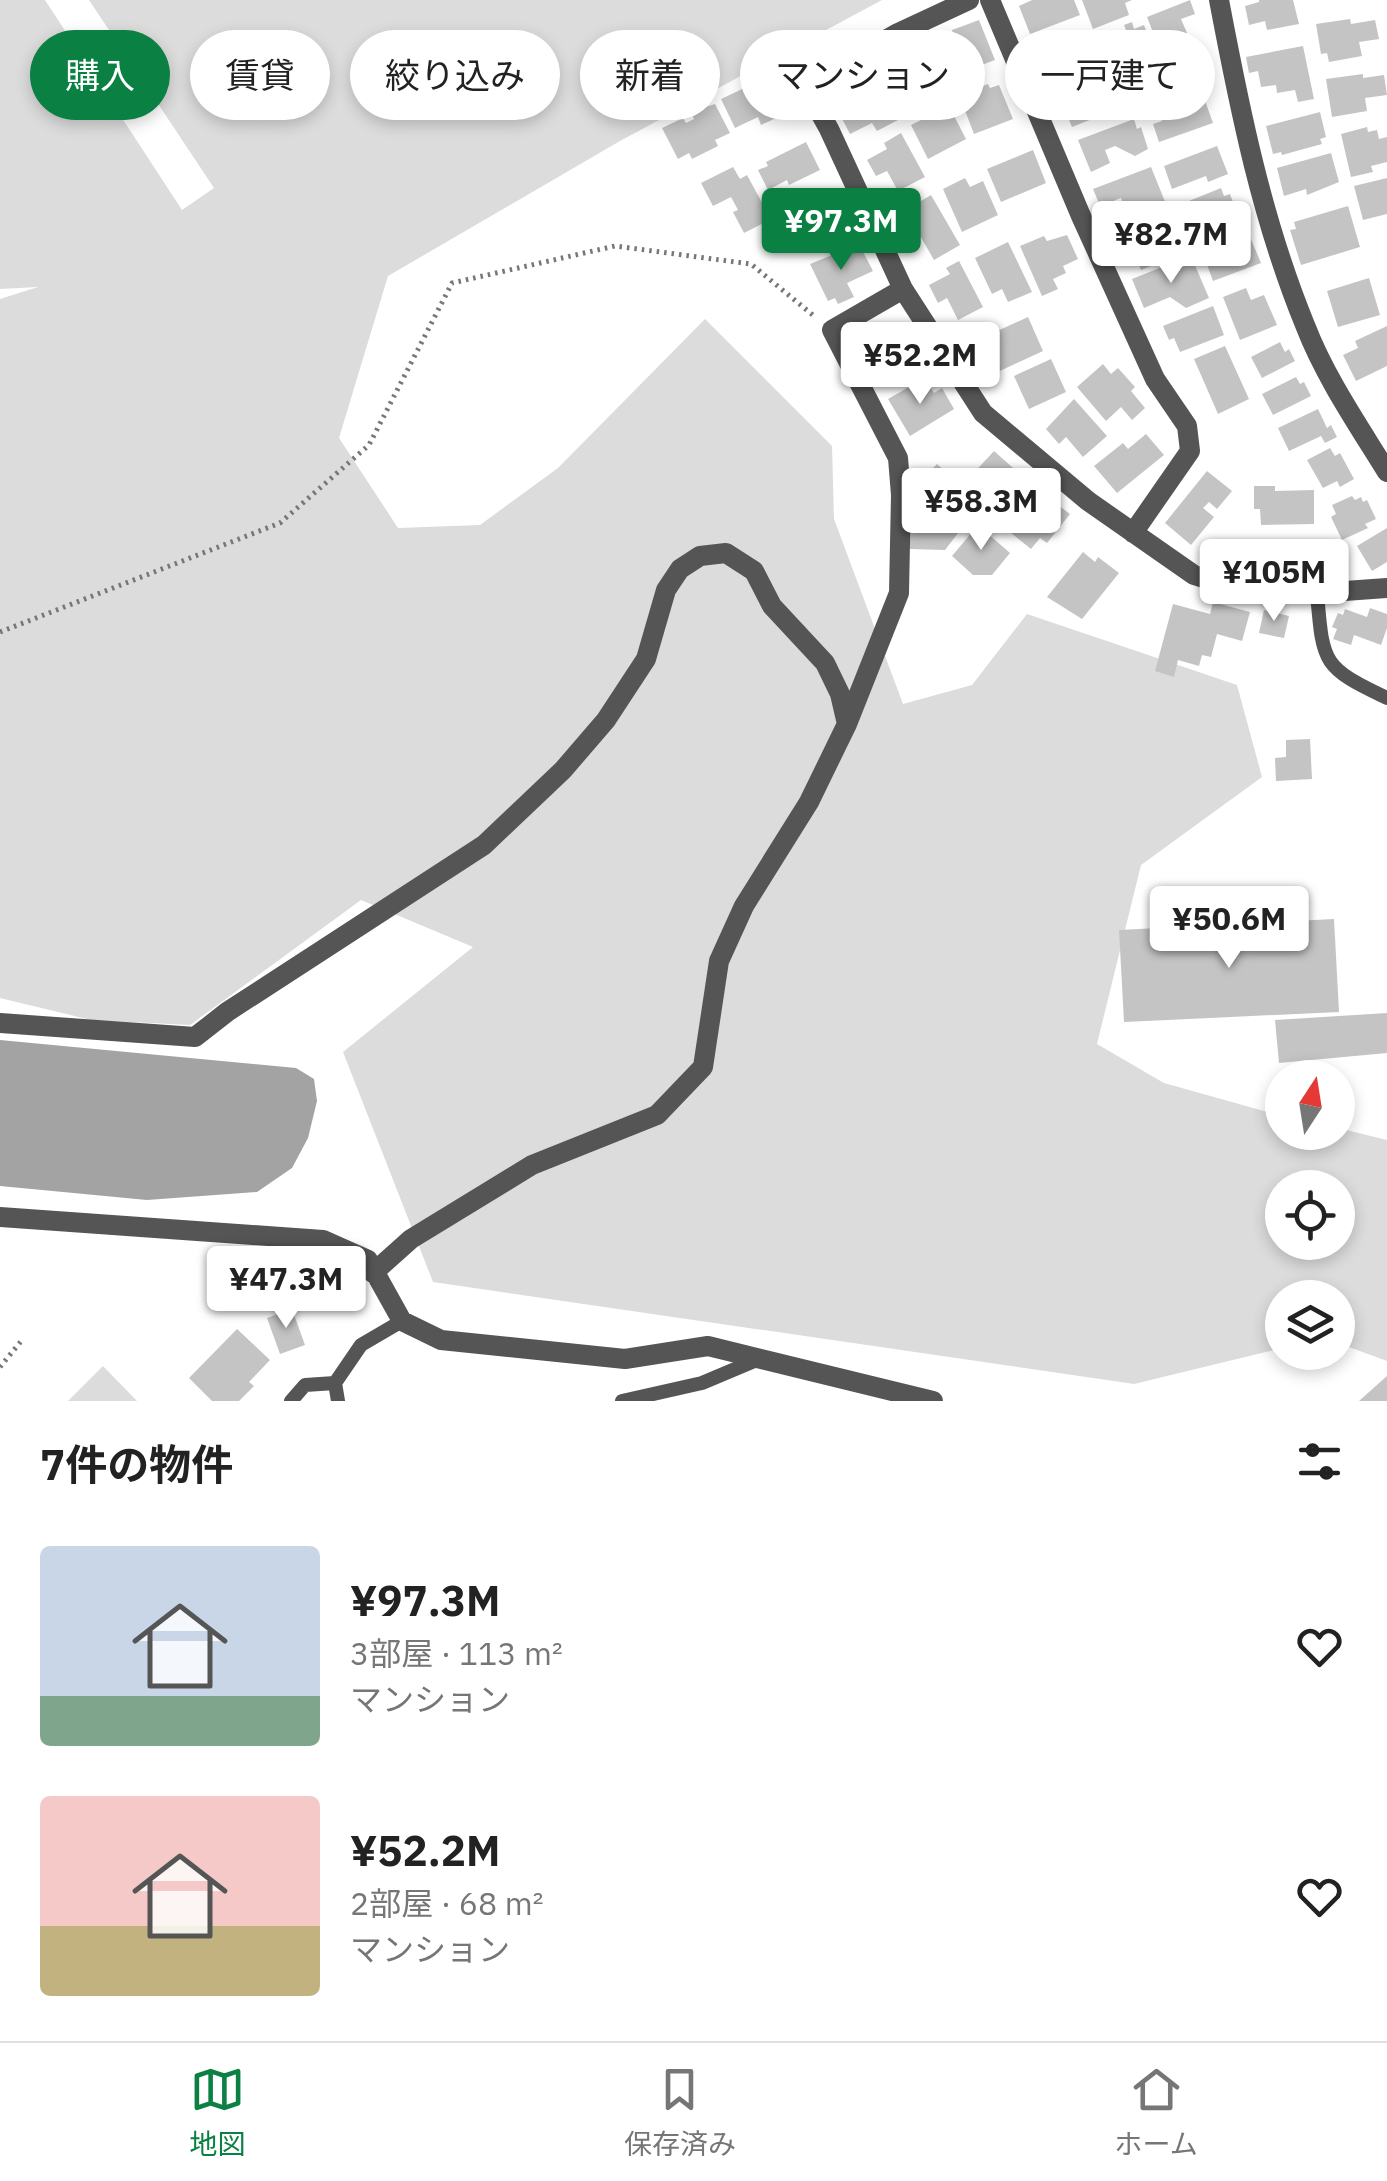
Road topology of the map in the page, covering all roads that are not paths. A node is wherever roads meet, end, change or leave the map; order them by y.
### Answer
1 (969, 0) edge
2 (990, 0) edge
3 (1219, 0) edge
4 (903, 289) junction
5 (1387, 472) edge
6 (1133, 533) junction
7 (1387, 588) edge
8 (1317, 593) junction
9 (1387, 698) edge
10 (847, 724) junction
11 (0, 1022) edge
12 (0, 1217) edge
13 (373, 1273) junction
14 (402, 1321) junction
15 (760, 1359) junction
16 (335, 1383) junction
17 (291, 1401) edge
18 (338, 1401) edge
19 (622, 1401) edge
20 (933, 1401) edge

1 - 4 street
2 - 6 street
3 - 5 street
4 - 6 street
4 - 10 street
6 - 8 street
7 - 8 street
8 - 9 lane
10 - 11 street
10 - 13 street
12 - 13 street
13 - 14 street
14 - 15 street
14 - 16 lane
15 - 19 lane
15 - 20 street
16 - 17 lane
16 - 18 lane

